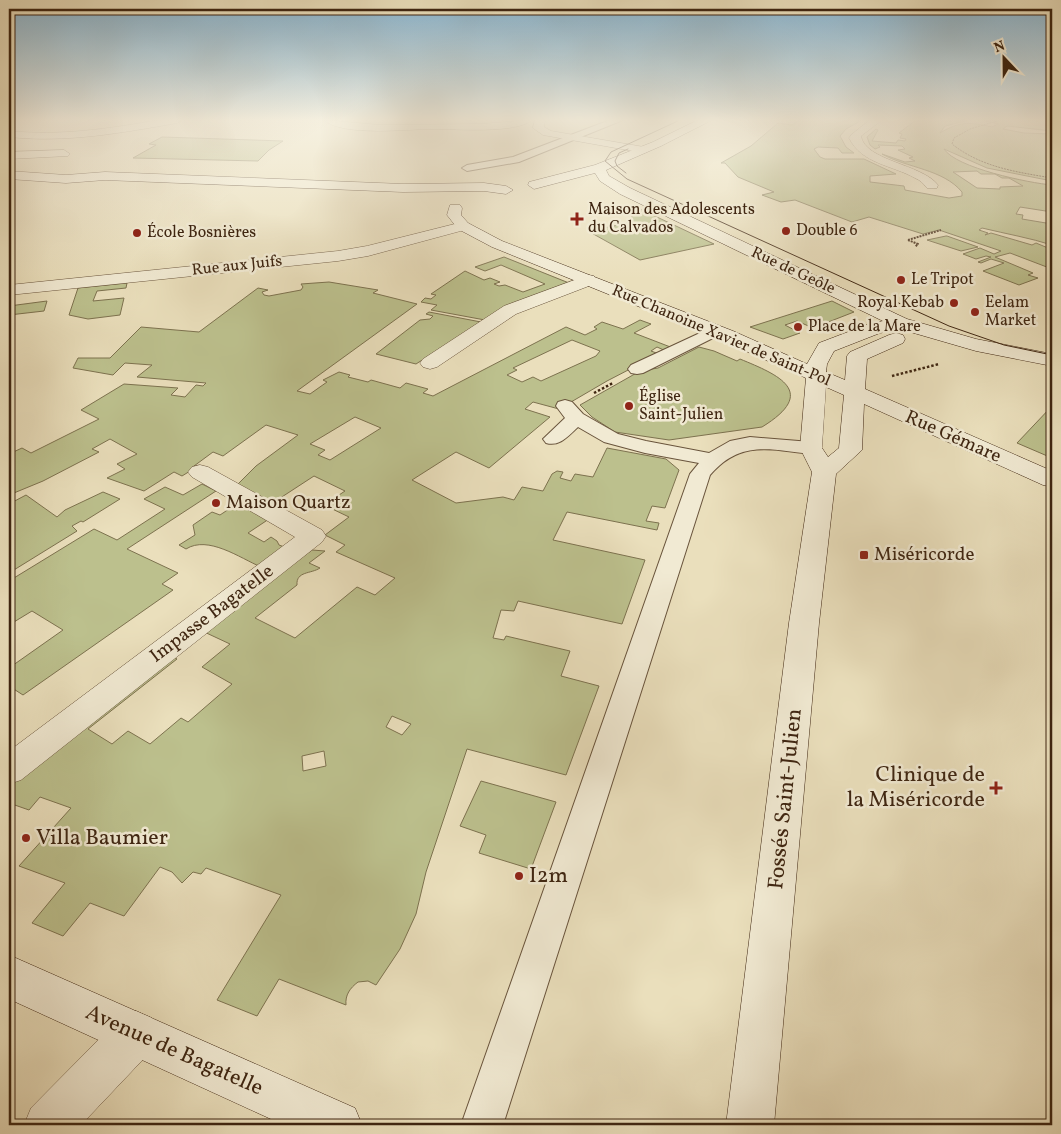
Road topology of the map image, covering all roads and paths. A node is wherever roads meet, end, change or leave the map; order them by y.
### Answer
1 (67, 173) edge
2 (580, 173) edge
3 (601, 173) edge
4 (914, 173) edge
5 (1027, 173) edge
6 (11, 175) edge
7 (105, 176) junction
8 (1052, 178) edge
9 (932, 185) dead end
10 (578, 186) dead end
11 (593, 186) dead end
12 (403, 188) junction
13 (520, 188) junction
14 (625, 191) junction
15 (463, 204) junction
16 (462, 226) junction
17 (942, 230) dead end
18 (915, 247) dead end
19 (588, 280) junction
20 (9, 290) edge
21 (901, 323) junction
22 (715, 331) junction
23 (1052, 360) edge
24 (947, 362) dead end
25 (430, 363) dead end
26 (637, 369) joint
27 (817, 376) junction
28 (891, 376) dead end
29 (855, 392) junction
30 (570, 411) junction
31 (914, 420) junction
32 (852, 428) junction
33 (553, 439) dead end
34 (702, 457) junction
35 (818, 460) junction
36 (672, 464) dead end
37 (200, 472) dead end
38 (1052, 480) edge
39 (9, 770) edge
40 (9, 977) edge
41 (136, 1034) junction
42 (48, 1125) edge
43 (338, 1125) edge
44 (482, 1125) edge
45 (750, 1125) edge

1 - 7 main road
2 - 13 main road
3 - 14 main road
4 - 9 main road
5 - 8 path
6 - 7 main road
7 - 12 main road
10 - 13 main road
11 - 14 main road
12 - 13 main road
12 - 15 main road
13 - 15 main road
14 - 21 main road, Rue de Geôle
15 - 16 main road
16 - 19 main road, Rue Chanoine Xavier de Saint-Pol
16 - 20 main road, Rue aux Juifs
17 - 18 path
19 - 22 main road, Rue Chanoine Xavier de Saint-Pol
19 - 25 main road, Rue Chanoine Xavier de Saint-Pol
21 - 23 main road, Rue de Geôle
21 - 27 main road, Fossés Saint-Julien
21 - 29 main road
22 - 26 lane
22 - 27 main road, Rue Chanoine Xavier de Saint-Pol
24 - 28 path
26 - 30 path
27 - 29 main road, Rue Chanoine Xavier de Saint-Pol
27 - 35 main road, Fossés Saint-Julien
29 - 31 main road, Rue Gémare
29 - 32 main road
30 - 33 lane
30 - 34 lane
31 - 32 main road
31 - 38 main road, Rue Gémare
32 - 35 main road
34 - 35 lane
34 - 36 lane
34 - 44 lane
35 - 45 main road, Fossés Saint-Julien
37 - 39 main road, Impasse Bagatelle
40 - 41 main road, Avenue de Bagatelle
41 - 42 main road
41 - 43 main road, Avenue de Bagatelle

